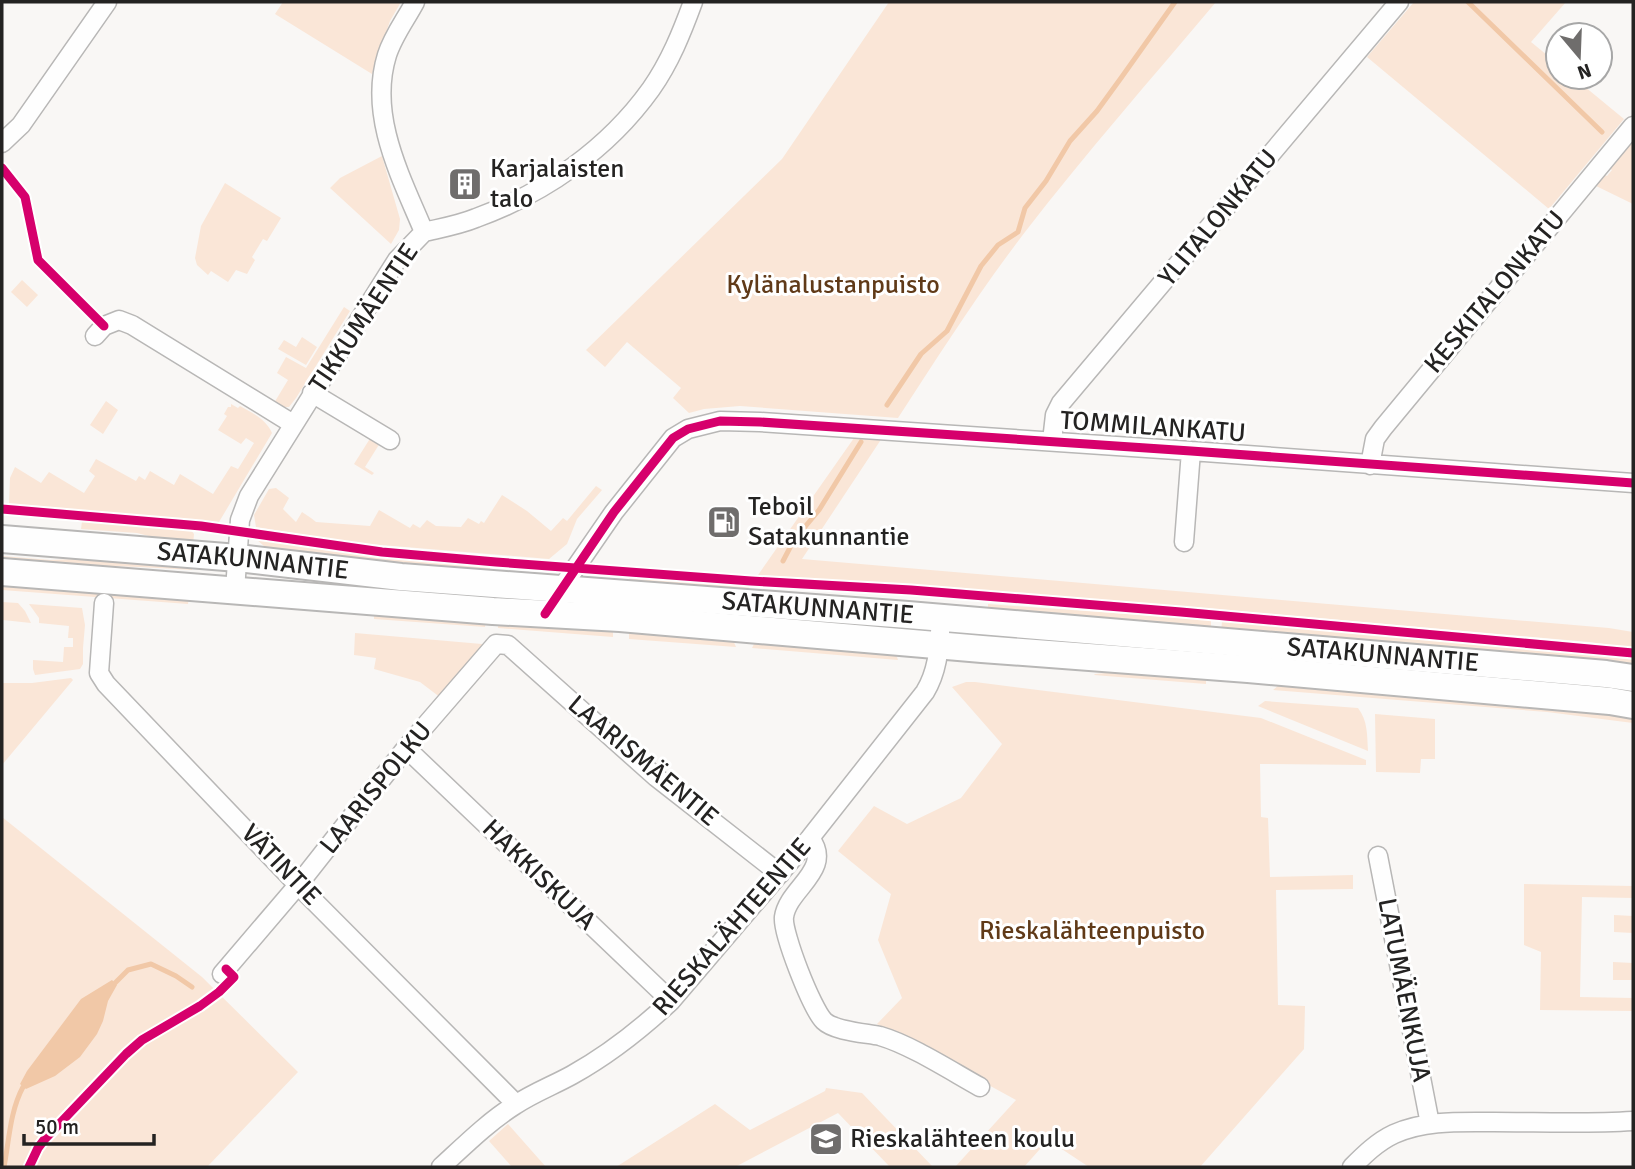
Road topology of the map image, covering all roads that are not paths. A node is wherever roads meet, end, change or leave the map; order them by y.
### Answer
1 (107, 2) edge
2 (415, 2) edge
3 (693, 2) edge
4 (1399, 2) edge
5 (1633, 126) edge
6 (2, 143) edge
7 (424, 232) junction
8 (95, 337) dead end
9 (312, 393) junction
10 (293, 424) junction
11 (390, 440) dead end
12 (1052, 441) junction
13 (1191, 451) junction
14 (1370, 465) junction
15 (1633, 484) edge
16 (2, 539) edge
17 (1184, 542) dead end
18 (238, 558) junction
19 (2, 572) edge
20 (236, 590) junction
21 (561, 590) junction
22 (104, 603) dead end
23 (545, 614) junction
24 (942, 619) junction
25 (508, 645) joint
26 (939, 645) junction
27 (1633, 678) edge
28 (1633, 705) edge
29 (406, 748) junction
30 (810, 838) junction
31 (1378, 856) dead end
32 (780, 874) junction
33 (299, 885) junction
34 (222, 974) dead end
35 (671, 1001) junction
36 (980, 1087) dead end
37 (516, 1104) junction
38 (1633, 1121) edge
39 (1430, 1124) junction
40 (441, 1167) edge
41 (1352, 1167) edge

1 - 6 street
2 - 7 street, TIKKUMÄENTIE
3 - 7 street
4 - 12 street, YLITALONKATU
5 - 14 street, KESKITALONKATU
7 - 9 street, TIKKUMÄENTIE
8 - 10 street
9 - 10 street, TIKKUMÄENTIE
9 - 11 street
10 - 18 street, TIKKUMÄENTIE
12 - 13 street, TOMMILANKATU
12 - 21 street, TOMMILANKATU
13 - 14 street, TOMMILANKATU
13 - 17 street
14 - 15 street, TOMMILANKATU
16 - 18 main road, SATAKUNNANTIE
18 - 20 street, TIKKUMÄENTIE
18 - 21 main road, SATAKUNNANTIE
19 - 20 main road, SATAKUNNANTIE
20 - 23 main road, SATAKUNNANTIE
21 - 23 street
21 - 24 main road, SATAKUNNANTIE
22 - 33 street, VÄTINTIE
23 - 26 main road, SATAKUNNANTIE
24 - 26 street, RIESKALÄHTEENTIE
24 - 27 main road, SATAKUNNANTIE
25 - 29 street, LAARISPOLKU
25 - 32 street, LAARISMÄENTIE
26 - 28 main road, SATAKUNNANTIE
26 - 30 street, RIESKALÄHTEENTIE
29 - 33 street, LAARISPOLKU
29 - 35 street, HAKKISKUJA
30 - 32 street, RIESKALÄHTEENTIE
30 - 36 street
31 - 39 street, LATUMÄENKUJA
32 - 35 street, RIESKALÄHTEENTIE
33 - 34 street, LAARISPOLKU
33 - 37 street, VÄTINTIE
35 - 37 street, RIESKALÄHTEENTIE
37 - 40 street, RIESKALÄHTEENTIE
38 - 39 street
39 - 41 street

